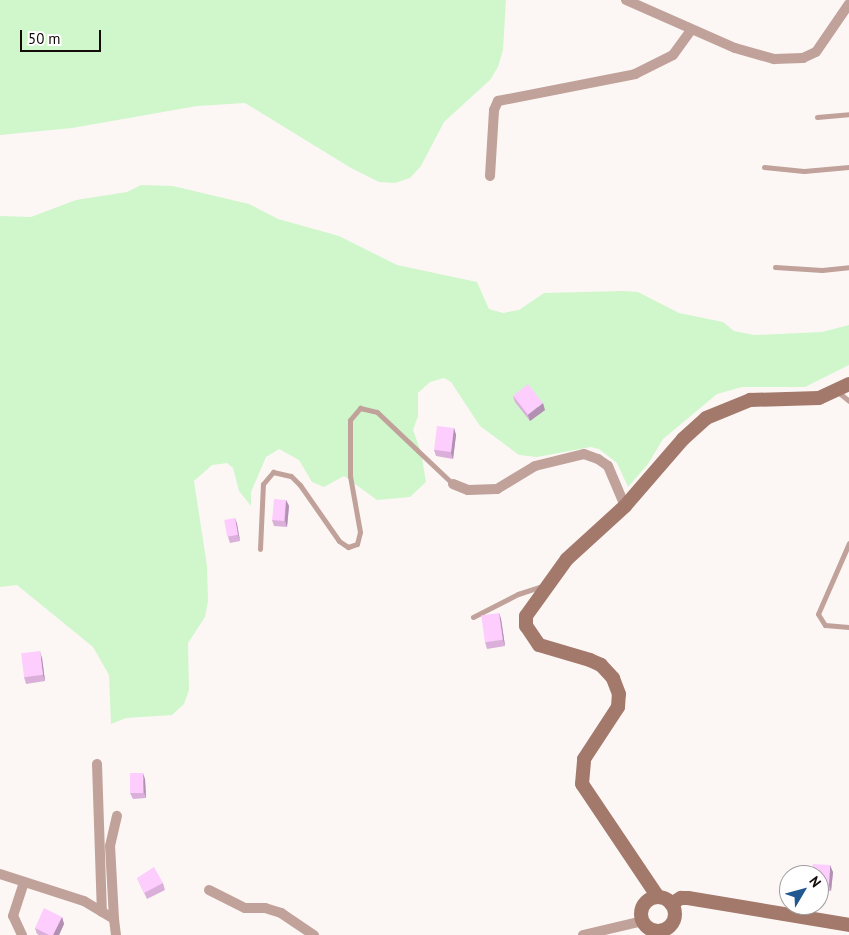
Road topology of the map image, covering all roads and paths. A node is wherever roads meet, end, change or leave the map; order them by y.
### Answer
1 (626, 0) edge
2 (849, 4) edge
3 (691, 30) junction
4 (849, 114) edge
5 (817, 117) dead end
6 (849, 166) edge
7 (764, 167) dead end
8 (490, 176) dead end
9 (775, 267) dead end
10 (849, 267) edge
11 (843, 388) edge
12 (849, 401) edge
13 (453, 484) joint
14 (625, 506) junction
15 (849, 543) edge
16 (260, 549) dead end
17 (546, 585) junction
18 (473, 617) dead end
19 (849, 627) edge
20 (97, 764) dead end
21 (117, 816) dead end
22 (0, 874) edge
23 (24, 883) junction
24 (209, 890) dead end
25 (658, 897) junction
26 (671, 904) junction
27 (102, 912) junction
28 (114, 919) junction
29 (642, 921) junction
30 (849, 924) edge
31 (662, 933) edge
32 (22, 935) edge
33 (116, 935) edge
34 (314, 935) edge
35 (583, 935) edge

1 - 3 street
2 - 3 street
3 - 8 street
4 - 5 lane
6 - 7 lane
9 - 10 lane
11 - 12 lane
11 - 14 street
13 - 14 street
13 - 16 lane
14 - 17 street
15 - 19 lane
17 - 18 lane
17 - 25 street
20 - 27 street
21 - 28 street
22 - 23 street
23 - 27 street
23 - 32 street
24 - 34 street
25 - 26 street
25 - 29 street
26 - 30 street
26 - 31 street
27 - 28 street
28 - 33 street
29 - 31 street
29 - 35 street

